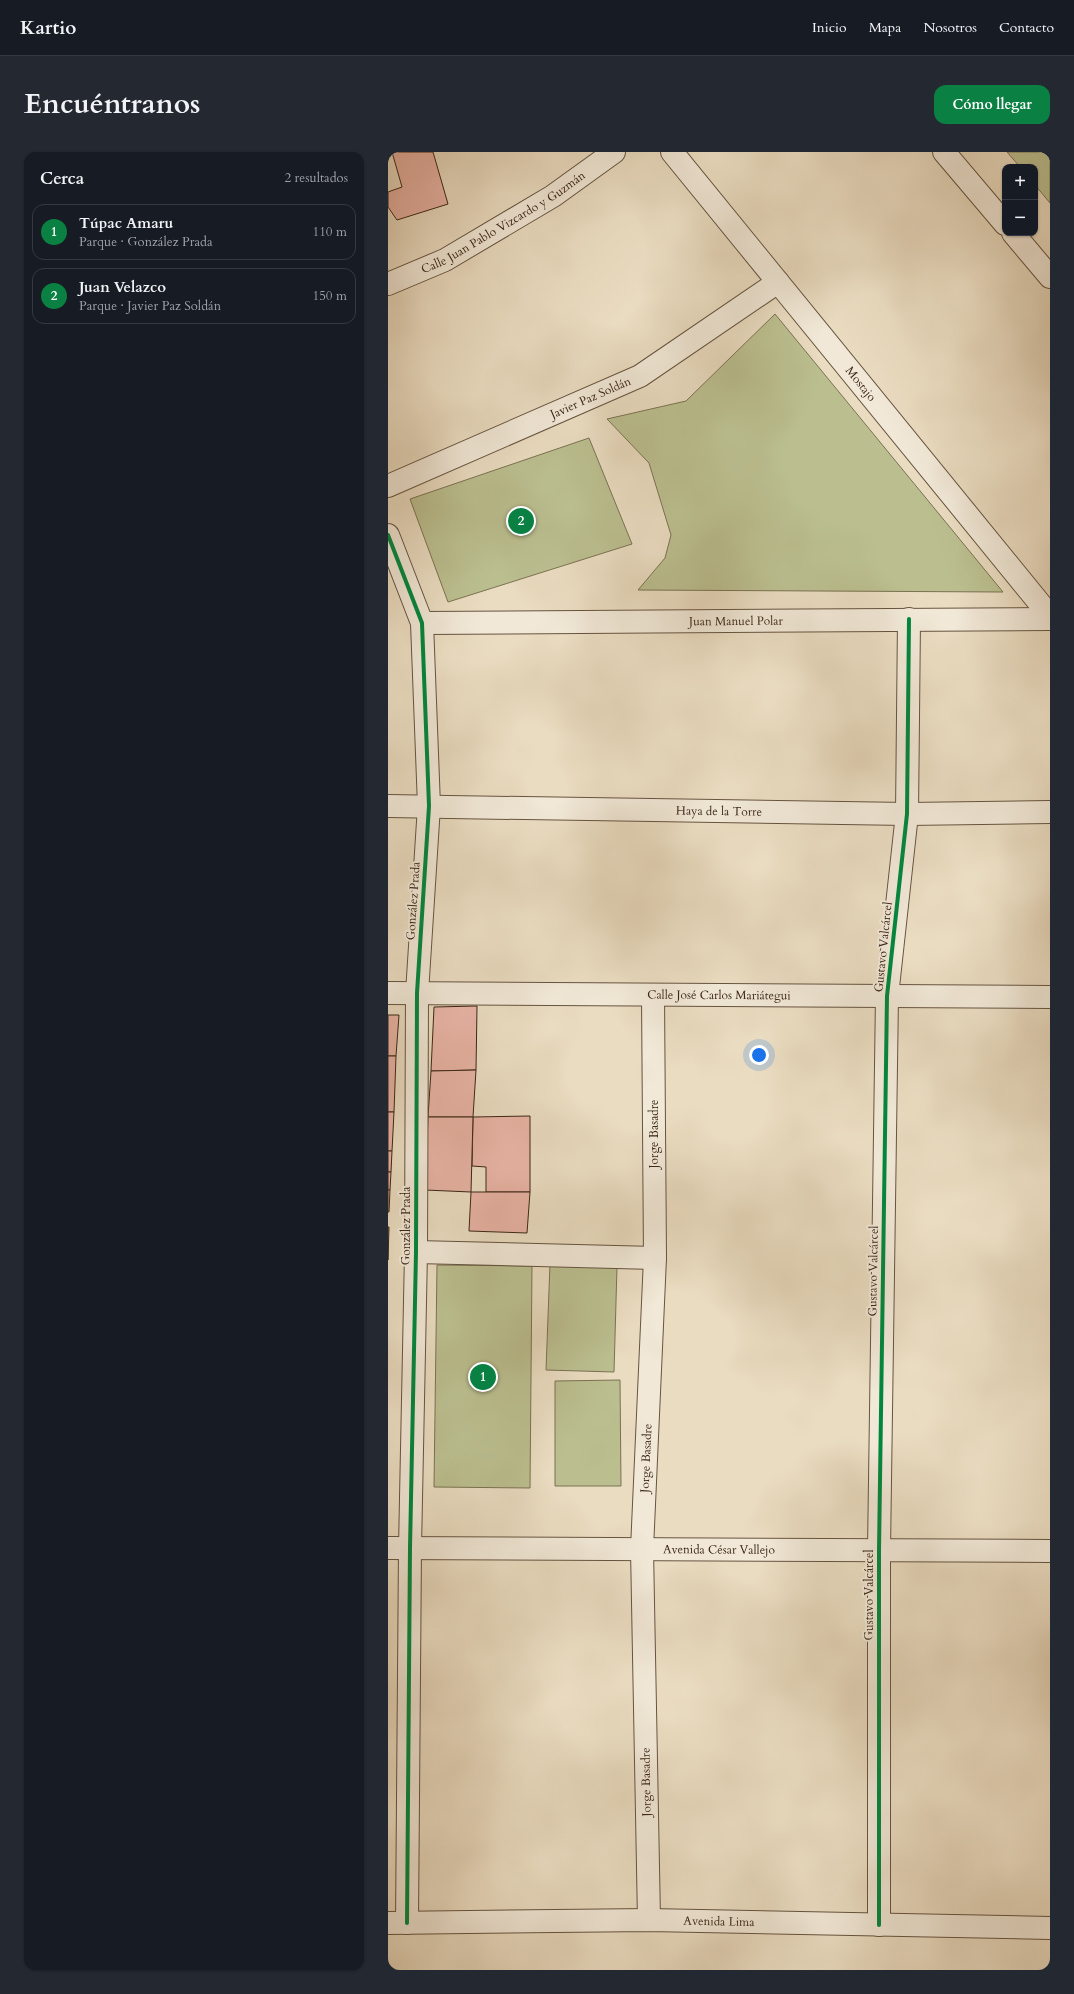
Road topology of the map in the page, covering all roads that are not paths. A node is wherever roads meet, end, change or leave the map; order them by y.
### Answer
1 (614, 152) edge
2 (672, 152) edge
3 (944, 152) edge
4 (1002, 220) edge
5 (1016, 236) edge
6 (1050, 277) edge
7 (778, 282) junction
8 (388, 284) edge
9 (388, 486) edge
10 (388, 536) edge
11 (1050, 616) edge
12 (909, 619) junction
13 (1050, 619) edge
14 (422, 622) junction
15 (388, 806) edge
16 (429, 806) junction
17 (1050, 812) edge
18 (907, 814) junction
19 (388, 993) edge
20 (417, 993) junction
21 (653, 996) junction
22 (887, 996) junction
23 (1050, 997) edge
24 (416, 1252) junction
25 (655, 1258) junction
26 (388, 1548) edge
27 (410, 1548) junction
28 (642, 1549) junction
29 (879, 1550) junction
30 (1050, 1550) edge
31 (649, 1920) junction
32 (398, 1923) edge
33 (879, 1925) junction
34 (1050, 1928) edge

1 - 8 street, Calle Juan Pablo Vizcardo y Guzmán
2 - 7 street, Mostajo
3 - 4 street
5 - 6 street
7 - 9 street, Javier Paz Soldán
7 - 11 street, Mostajo
10 - 14 street, González Prada
12 - 13 street, Juan Manuel Polar
12 - 14 street, Juan Manuel Polar
12 - 18 street, Gustavo Valcárcel
14 - 16 street, González Prada
15 - 16 street, Haya de la Torre
16 - 18 street, Haya de la Torre
16 - 20 street, González Prada
17 - 18 street, Haya de la Torre
18 - 22 street, Gustavo Valcárcel
19 - 20 street, Calle José Carlos Mariátegui
20 - 21 street, Calle José Carlos Mariátegui
20 - 24 street, González Prada
21 - 22 street, Calle José Carlos Mariátegui
21 - 25 street, Jorge Basadre
22 - 23 street, Calle José Carlos Mariátegui
22 - 29 street, Gustavo Valcárcel
24 - 25 street
24 - 27 street, González Prada
25 - 28 street, Jorge Basadre
26 - 27 street, Avenida César Vallejo
27 - 28 street, Avenida César Vallejo
27 - 32 street, González Prada
28 - 29 street, Avenida César Vallejo
28 - 31 street, Jorge Basadre
29 - 30 street, Avenida César Vallejo
29 - 33 street, Gustavo Valcárcel
31 - 32 street, Avenida Lima
31 - 33 street, Avenida Lima
33 - 34 street, Avenida Lima

